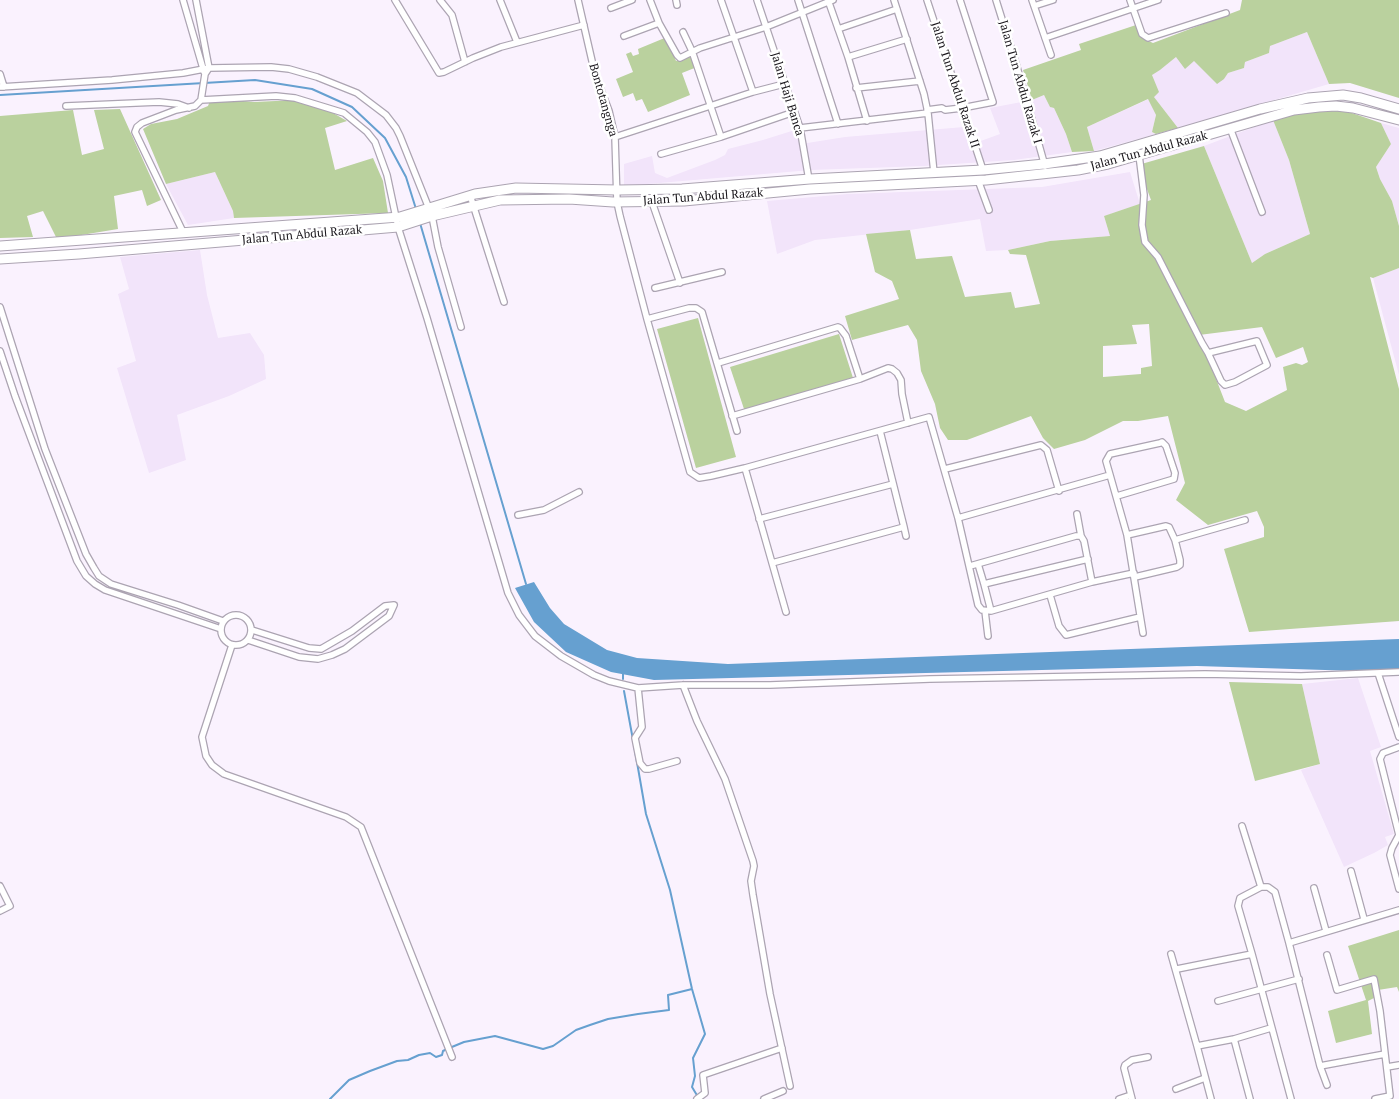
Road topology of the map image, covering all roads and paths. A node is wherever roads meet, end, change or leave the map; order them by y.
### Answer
1 (396, 0) edge
2 (440, 0) edge
3 (500, 0) edge
4 (578, 0) edge
5 (632, 0) edge
6 (650, 0) edge
7 (721, 0) edge
8 (757, 0) edge
9 (798, 0) edge
10 (830, 0) edge
11 (894, 0) edge
12 (927, 0) edge
13 (960, 0) edge
14 (996, 0) edge
15 (1052, 0) edge
16 (1130, 0) edge
17 (1158, 0) edge
18 (196, 2) edge
19 (184, 3) edge
20 (1033, 3) edge
21 (611, 8) dead end
22 (897, 9) junction
23 (1133, 9) junction
24 (802, 12) junction
25 (1226, 13) dead end
26 (659, 22) junction
27 (584, 25) junction
28 (766, 27) junction
29 (838, 29) junction
30 (683, 32) dead end
31 (624, 36) dead end
32 (734, 36) junction
33 (1045, 38) junction
34 (907, 39) junction
35 (517, 42) junction
36 (692, 52) junction
37 (1051, 54) dead end
38 (848, 57) junction
39 (465, 62) junction
40 (209, 68) junction
41 (204, 73) junction
42 (0, 74) edge
43 (920, 81) junction
44 (784, 84) junction
45 (2, 87) edge
46 (856, 88) junction
47 (753, 92) junction
48 (202, 99) junction
49 (66, 106) dead end
50 (711, 106) junction
51 (188, 108) junction
52 (962, 108) junction
53 (1399, 109) edge
54 (794, 112) junction
55 (928, 112) junction
56 (1399, 120) edge
57 (866, 121) junction
58 (838, 124) junction
59 (800, 128) junction
60 (1230, 128) junction
61 (721, 137) junction
62 (615, 138) junction
63 (661, 154) dead end
64 (1139, 155) junction
65 (1046, 168) junction
66 (983, 170) junction
67 (934, 173) junction
68 (809, 179) junction
69 (978, 180) junction
70 (810, 189) junction
71 (618, 190) junction
72 (470, 195) junction
73 (617, 202) junction
74 (652, 202) junction
75 (472, 206) junction
76 (989, 210) dead end
77 (429, 212) junction
78 (1262, 212) dead end
79 (399, 222) junction
80 (183, 232) junction
81 (0, 246) edge
82 (0, 259) edge
83 (722, 272) dead end
84 (680, 282) junction
85 (656, 288) dead end
86 (504, 302) dead end
87 (0, 307) edge
88 (647, 319) junction
89 (461, 327) dead end
90 (0, 351) edge
91 (1208, 353) junction
92 (718, 363) junction
93 (860, 380) junction
94 (732, 416) junction
95 (908, 423) junction
96 (737, 431) dead end
97 (880, 431) junction
98 (745, 468) junction
99 (945, 469) junction
100 (1110, 475) junction
101 (893, 484) junction
102 (1059, 490) junction
103 (580, 492) dead end
104 (1117, 496) junction
105 (1077, 514) dead end
106 (518, 515) dead end
107 (958, 518) junction
108 (759, 519) junction
109 (1245, 520) dead end
110 (904, 527) junction
111 (1127, 535) junction
112 (906, 536) dead end
113 (1081, 536) junction
114 (1175, 540) junction
115 (1088, 559) junction
116 (772, 563) junction
117 (978, 564) junction
118 (970, 566) junction
119 (1135, 575) junction
120 (1092, 582) junction
121 (984, 584) junction
122 (1050, 595) junction
123 (988, 611) junction
124 (786, 612) dead end
125 (1140, 617) junction
126 (223, 621) junction
127 (221, 629) junction
128 (252, 630) junction
129 (1143, 633) dead end
130 (988, 636) dead end
131 (248, 640) junction
132 (232, 645) junction
133 (1399, 672) edge
134 (1378, 673) junction
135 (684, 685) junction
136 (638, 688) junction
137 (1399, 737) edge
138 (1399, 747) edge
139 (677, 761) dead end
140 (1398, 821) edge
141 (1242, 826) dead end
142 (1399, 835) edge
143 (1350, 871) dead end
144 (0, 886) edge
145 (1261, 887) junction
146 (1314, 888) dead end
147 (1399, 889) edge
148 (1399, 910) edge
149 (0, 911) edge
150 (1364, 919) junction
151 (1326, 931) junction
152 (1290, 943) junction
153 (1171, 954) dead end
154 (1252, 954) junction
155 (1328, 956) dead end
156 (1176, 969) junction
157 (1299, 979) junction
158 (1262, 989) junction
159 (1218, 1001) dead end
160 (1271, 1028) junction
161 (1234, 1039) junction
162 (1197, 1046) junction
163 (782, 1048) junction
164 (1385, 1054) junction
165 (452, 1057) dead end
166 (1148, 1057) dead end
167 (1399, 1065) edge
168 (1320, 1066) junction
169 (1387, 1067) junction
170 (1205, 1078) junction
171 (1327, 1085) dead end
172 (790, 1086) dead end
173 (1176, 1089) dead end
174 (783, 1091) dead end
175 (707, 1096) edge
176 (1131, 1097) edge
177 (767, 1098) edge
178 (1390, 1098) edge
179 (697, 1099) edge
180 (1119, 1099) edge
181 (1211, 1099) edge
182 (1250, 1099) edge
183 (1291, 1099) edge
184 (1375, 1099) edge

1 - 39 street
2 - 39 street
3 - 35 street
4 - 27 street, Bontotangnga
5 - 21 street
6 - 26 street
7 - 32 street
8 - 28 street, Jalan Haji Banca
9 - 24 street
10 - 24 street
10 - 29 street
11 - 22 street
12 - 52 street, Jalan Tun Abdul Razak II
13 - 52 street
14 - 65 street, Jalan Tun Abdul Razak I
15 - 20 street
16 - 23 street
17 - 23 street
18 - 19 street
18 - 40 street
19 - 41 street
20 - 33 street
22 - 29 street
22 - 34 street
23 - 25 street
23 - 33 street
24 - 28 street
24 - 58 street
26 - 31 street
26 - 36 street
27 - 35 street
27 - 62 street, Bontotangnga
28 - 32 street
28 - 44 street, Jalan Haji Banca
29 - 38 street
30 - 36 street
32 - 36 street
32 - 47 street
33 - 37 street
34 - 38 street
34 - 43 street
35 - 39 street
36 - 50 street
38 - 46 street
40 - 41 street
40 - 77 street
41 - 45 street
41 - 48 street
42 - 45 street
43 - 46 street
43 - 55 street
44 - 47 street
44 - 54 street, Jalan Haji Banca
46 - 57 street
47 - 50 street
48 - 51 street
48 - 79 street
49 - 51 street
50 - 61 street
50 - 62 street
51 - 80 street
52 - 55 street
52 - 66 street, Jalan Tun Abdul Razak II
53 - 65 main road, Jalan Tun Abdul Razak
54 - 59 street, Jalan Haji Banca
54 - 61 street
55 - 57 street
55 - 67 street
56 - 60 main road, Jalan Tun Abdul Razak
57 - 58 street
58 - 59 street
59 - 68 street, Jalan Haji Banca
60 - 64 main road, Jalan Tun Abdul Razak
60 - 78 street
61 - 63 street
62 - 71 street, Bontotangnga
64 - 65 main road, Jalan Tun Abdul Razak
64 - 91 street
65 - 66 main road, Jalan Tun Abdul Razak
65 - 69 main road, Jalan Tun Abdul Razak
66 - 67 main road, Jalan Tun Abdul Razak
67 - 68 main road, Jalan Tun Abdul Razak
68 - 70 street, Jalan Haji Banca
68 - 71 main road, Jalan Tun Abdul Razak
69 - 70 main road, Jalan Tun Abdul Razak
69 - 76 street
70 - 74 main road, Jalan Tun Abdul Razak
71 - 72 main road, Jalan Tun Abdul Razak
71 - 73 street, Bontotangnga
72 - 75 street
72 - 77 main road, Jalan Tun Abdul Razak
73 - 74 main road, Jalan Tun Abdul Razak
73 - 75 main road, Jalan Tun Abdul Razak
73 - 88 street, Bontotangnga
74 - 84 street
75 - 77 main road, Jalan Tun Abdul Razak
75 - 86 street
77 - 79 main road
77 - 89 street
79 - 80 main road, Jalan Tun Abdul Razak
79 - 82 main road, Jalan Tun Abdul Razak
79 - 136 street
80 - 81 main road, Jalan Tun Abdul Razak
83 - 84 street
84 - 85 street
87 - 126 street
88 - 92 street
88 - 98 street, Bontotangnga
90 - 127 street
91 - 91 street
92 - 93 street
92 - 94 street
93 - 94 street
93 - 95 street
94 - 96 street
95 - 97 street, Bontotangnga
95 - 99 street, Bontotangnga
97 - 98 street, Bontotangnga
97 - 101 street
98 - 108 street
99 - 102 street
99 - 107 street
100 - 102 street
100 - 104 street
100 - 104 street
101 - 108 street
101 - 110 street
102 - 107 street
103 - 106 street
104 - 111 street
105 - 113 street
107 - 118 street
108 - 116 street
109 - 114 street
110 - 112 street
110 - 116 street
111 - 114 street
111 - 119 street
113 - 115 street
113 - 117 street
114 - 119 street
115 - 120 street
115 - 121 street
116 - 124 street
117 - 118 street
117 - 121 street
118 - 123 street
119 - 120 street
119 - 125 street
120 - 122 street
121 - 123 street
122 - 123 street
122 - 125 street
123 - 130 street
125 - 129 street
126 - 127 street
126 - 128 street
127 - 132 street
128 - 131 street
128 - 131 street
131 - 132 street
132 - 165 street
133 - 134 street
134 - 135 street
134 - 137 street
135 - 136 street
135 - 163 street
136 - 139 street
138 - 140 street
140 - 142 street
141 - 145 street
142 - 147 street
143 - 150 street
144 - 149 street
145 - 152 street
145 - 154 street
146 - 151 street
148 - 150 street
150 - 151 street
151 - 152 street
152 - 157 street
153 - 156 street
154 - 156 street
154 - 158 street
155 - 164 street
156 - 162 street
157 - 158 street
157 - 168 street
158 - 159 street
158 - 160 street
160 - 161 street
160 - 183 street
161 - 162 street
161 - 182 street
162 - 170 street
163 - 172 street
163 - 175 street
164 - 168 street
164 - 169 street
166 - 176 street
167 - 169 street
168 - 171 street
169 - 178 street
170 - 173 street
170 - 181 street
174 - 177 street
175 - 179 street
176 - 180 street
178 - 184 street

